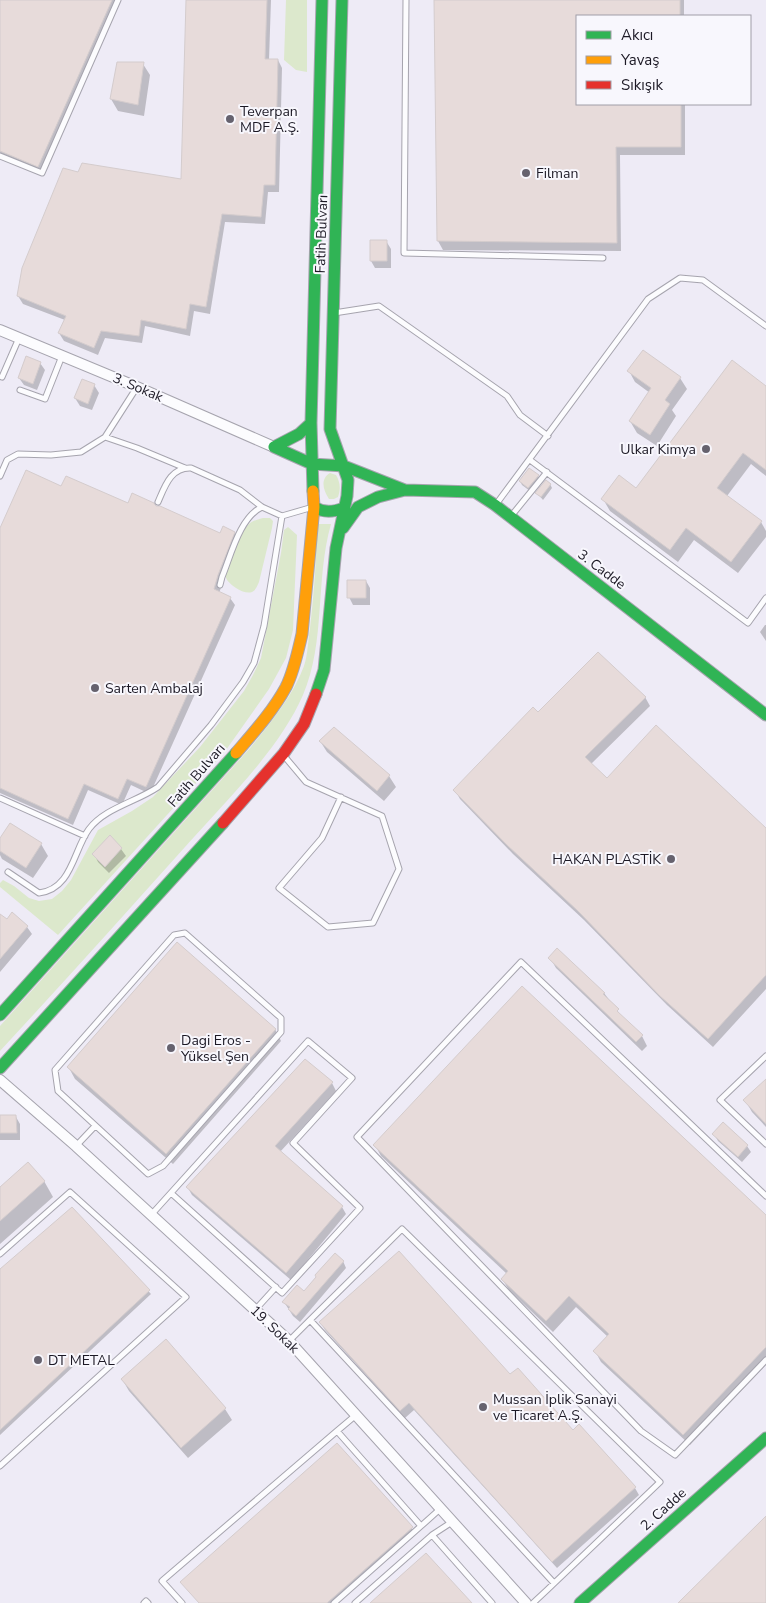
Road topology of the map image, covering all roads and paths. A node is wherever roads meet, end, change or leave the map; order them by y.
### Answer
1 (118, 0) edge
2 (322, 0) edge
3 (342, 0) edge
4 (406, 0) edge
5 (0, 156) edge
6 (603, 258) dead end
7 (334, 313) junction
8 (766, 326) edge
9 (0, 330) edge
10 (19, 338) junction
11 (62, 355) junction
12 (0, 378) edge
13 (137, 387) junction
14 (20, 390) dead end
15 (312, 424) junction
16 (548, 436) junction
17 (106, 437) junction
18 (274, 447) junction
19 (530, 460) junction
20 (312, 464) junction
21 (344, 466) junction
22 (185, 468) junction
23 (547, 472) junction
24 (0, 476) edge
25 (405, 490) junction
26 (158, 502) dead end
27 (495, 505) junction
28 (262, 507) junction
29 (314, 507) junction
30 (344, 508) junction
31 (282, 516) junction
32 (510, 517) junction
33 (340, 532) junction
34 (220, 586) dead end
35 (766, 598) edge
36 (766, 715) edge
37 (283, 754) junction
38 (341, 797) junction
39 (0, 798) edge
40 (85, 836) junction
41 (8, 872) dead end
42 (0, 1015) edge
43 (766, 1056) edge
44 (0, 1068) edge
45 (0, 1080) edge
46 (95, 1126) junction
47 (766, 1144) edge
48 (76, 1146) junction
49 (171, 1193) junction
50 (766, 1196) edge
51 (151, 1215) junction
52 (0, 1254) edge
53 (276, 1287) junction
54 (255, 1310) junction
55 (310, 1320) junction
56 (289, 1341) junction
57 (766, 1360) edge
58 (356, 1415) junction
59 (337, 1431) junction
60 (766, 1438) edge
61 (0, 1466) edge
62 (440, 1509) junction
63 (452, 1522) junction
64 (421, 1526) junction
65 (432, 1536) junction
66 (554, 1583) junction
67 (144, 1603) edge
68 (148, 1603) edge
69 (182, 1603) edge
70 (334, 1603) edge
71 (355, 1603) edge
72 (492, 1603) edge
73 (526, 1603) edge
74 (533, 1603) edge
75 (580, 1603) edge

1 - 5 lane
2 - 15 main road, Fatih Bulvarı
3 - 7 main road, Fatih Bulvarı
4 - 6 lane
7 - 16 lane
7 - 21 main road, Fatih Bulvarı
8 - 16 lane
9 - 10 street, 3. Sokak
10 - 11 street, 3. Sokak
10 - 12 lane
11 - 13 street, 3. Sokak
11 - 14 lane
13 - 17 lane
13 - 18 street, 3. Sokak
15 - 18 main road
15 - 20 main road, Fatih Bulvarı
16 - 19 lane
17 - 22 lane
17 - 24 lane
18 - 20 main road
19 - 23 lane
19 - 27 lane
20 - 21 main road
20 - 29 main road, Fatih Bulvarı
21 - 25 main road
21 - 30 main road, Fatih Bulvarı
22 - 26 lane
22 - 28 lane
23 - 32 lane
23 - 35 lane
25 - 27 main road, 3. Cadde
25 - 33 main road
27 - 32 main road, 3. Cadde
28 - 31 lane
28 - 34 lane
29 - 30 main road
29 - 31 lane
29 - 42 main road, Fatih Bulvarı
30 - 33 main road, Fatih Bulvarı
31 - 40 lane
32 - 36 main road, 3. Cadde
33 - 37 main road, Fatih Bulvarı
37 - 38 lane
37 - 44 main road, Fatih Bulvarı
38 - 38 lane
39 - 40 lane
40 - 41 lane
43 - 47 lane
45 - 48 street, 19. Sokak
46 - 46 lane
46 - 48 lane
48 - 51 street, 19. Sokak
49 - 51 lane
49 - 53 lane
49 - 53 lane
50 - 57 lane
51 - 54 street, 19. Sokak
52 - 61 lane
53 - 54 lane
54 - 56 street, 19. Sokak
55 - 56 lane
55 - 66 lane
55 - 66 lane
56 - 58 street, 19. Sokak
58 - 59 lane
58 - 62 street, 19. Sokak
59 - 64 lane
59 - 69 lane
60 - 75 main road, 2. Cadde
62 - 63 street, 19. Sokak
62 - 64 lane
63 - 65 lane
63 - 73 street, 19. Sokak
64 - 70 lane
65 - 71 lane
65 - 72 lane
66 - 74 lane
67 - 68 lane

